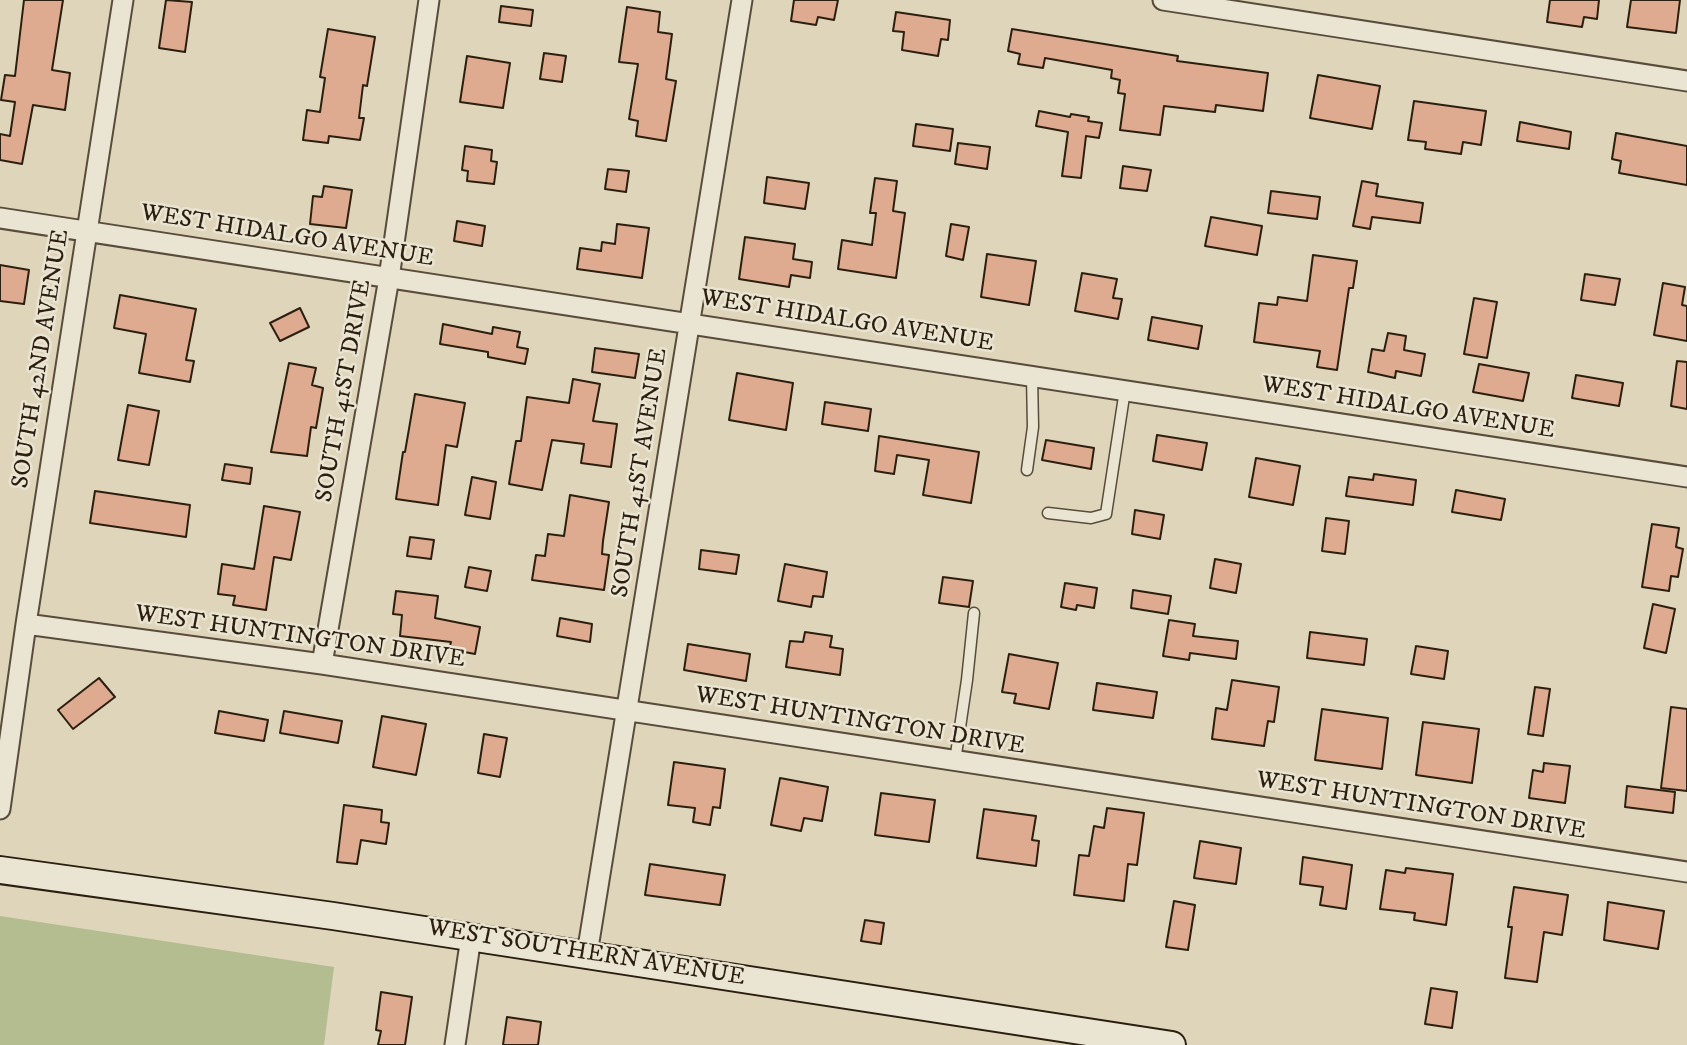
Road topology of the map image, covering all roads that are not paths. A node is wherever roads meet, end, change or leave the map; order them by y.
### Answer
1 (123, 0) edge
2 (429, 0) edge
3 (742, 0) edge
4 (1163, 0) edge
5 (1687, 81) edge
6 (0, 218) edge
7 (87, 231) junction
8 (390, 278) junction
9 (690, 323) junction
10 (1032, 376) junction
11 (1125, 390) junction
12 (1027, 470) dead end
13 (1687, 477) edge
14 (1048, 513) dead end
15 (974, 614) dead end
16 (26, 624) junction
17 (322, 664) junction
18 (628, 712) junction
19 (955, 761) junction
20 (0, 809) edge
21 (0, 870) edge
22 (1687, 872) edge
23 (471, 937) junction
24 (587, 954) junction
25 (455, 1045) edge
26 (1172, 1045) edge

1 - 7 street, SOUTH 42ND AVENUE
2 - 8 street, SOUTH 41ST DRIVE
3 - 9 street, SOUTH 41ST AVENUE
4 - 5 street
6 - 7 street, WEST HIDALGO AVENUE
7 - 8 street, WEST HIDALGO AVENUE
7 - 16 street, SOUTH 42ND AVENUE
8 - 9 street, WEST HIDALGO AVENUE
8 - 17 street, SOUTH 41ST DRIVE
9 - 10 street, WEST HIDALGO AVENUE
9 - 18 street, SOUTH 41ST AVENUE
10 - 11 street, WEST HIDALGO AVENUE
10 - 12 lane
11 - 13 street, WEST HIDALGO AVENUE
11 - 14 lane
15 - 19 lane
16 - 17 street, WEST HUNTINGTON DRIVE
16 - 20 street, SOUTH 42ND AVENUE
17 - 18 street, WEST HUNTINGTON DRIVE
18 - 19 street, WEST HUNTINGTON DRIVE
18 - 24 street, SOUTH 41ST AVENUE
19 - 22 street, WEST HUNTINGTON DRIVE
21 - 23 main road, WEST SOUTHERN AVENUE
23 - 24 main road, WEST SOUTHERN AVENUE
23 - 25 street
24 - 26 main road, WEST SOUTHERN AVENUE

